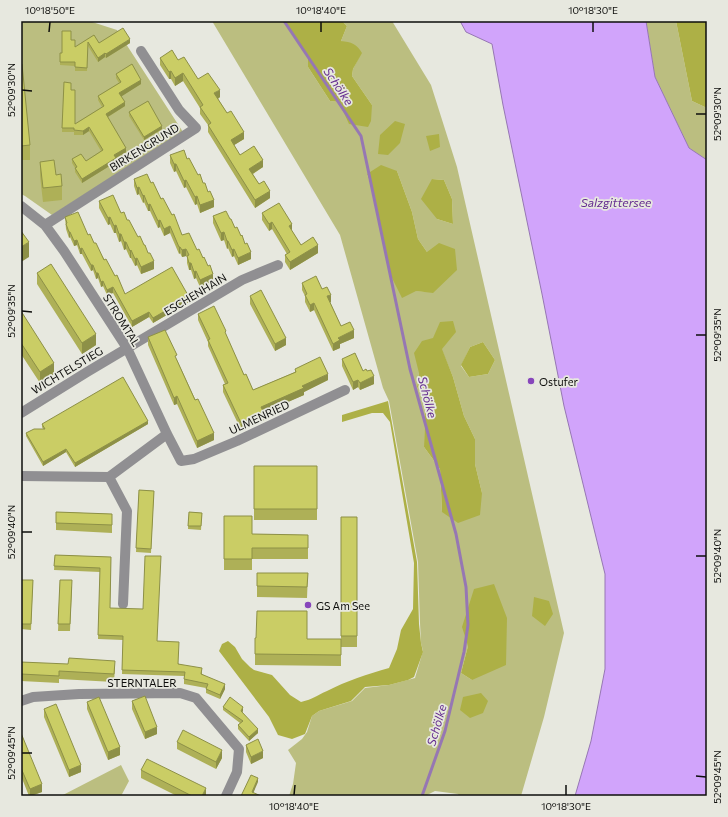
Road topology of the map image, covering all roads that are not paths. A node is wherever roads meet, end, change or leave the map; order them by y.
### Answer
1 (141, 51) dead end
2 (21, 206) edge
3 (45, 225) junction
4 (278, 264) dead end
5 (127, 348) junction
6 (345, 390) dead end
7 (21, 413) edge
8 (167, 434) junction
9 (181, 461) joint
10 (21, 476) edge
11 (109, 477) junction
12 (123, 604) dead end
13 (21, 701) edge
14 (226, 796) edge

1 - 3 street, BIRKENGRUND
2 - 3 street, STROMTAL
3 - 5 street, STROMTAL
4 - 5 street, ESCHENHAIN
5 - 7 street, WICHTELSTIEG
5 - 8 street, STROMTAL
6 - 9 street, ULMENRIED
8 - 9 street, STROMTAL
8 - 11 street
10 - 11 street
11 - 12 street
13 - 14 street, STERNTALER

